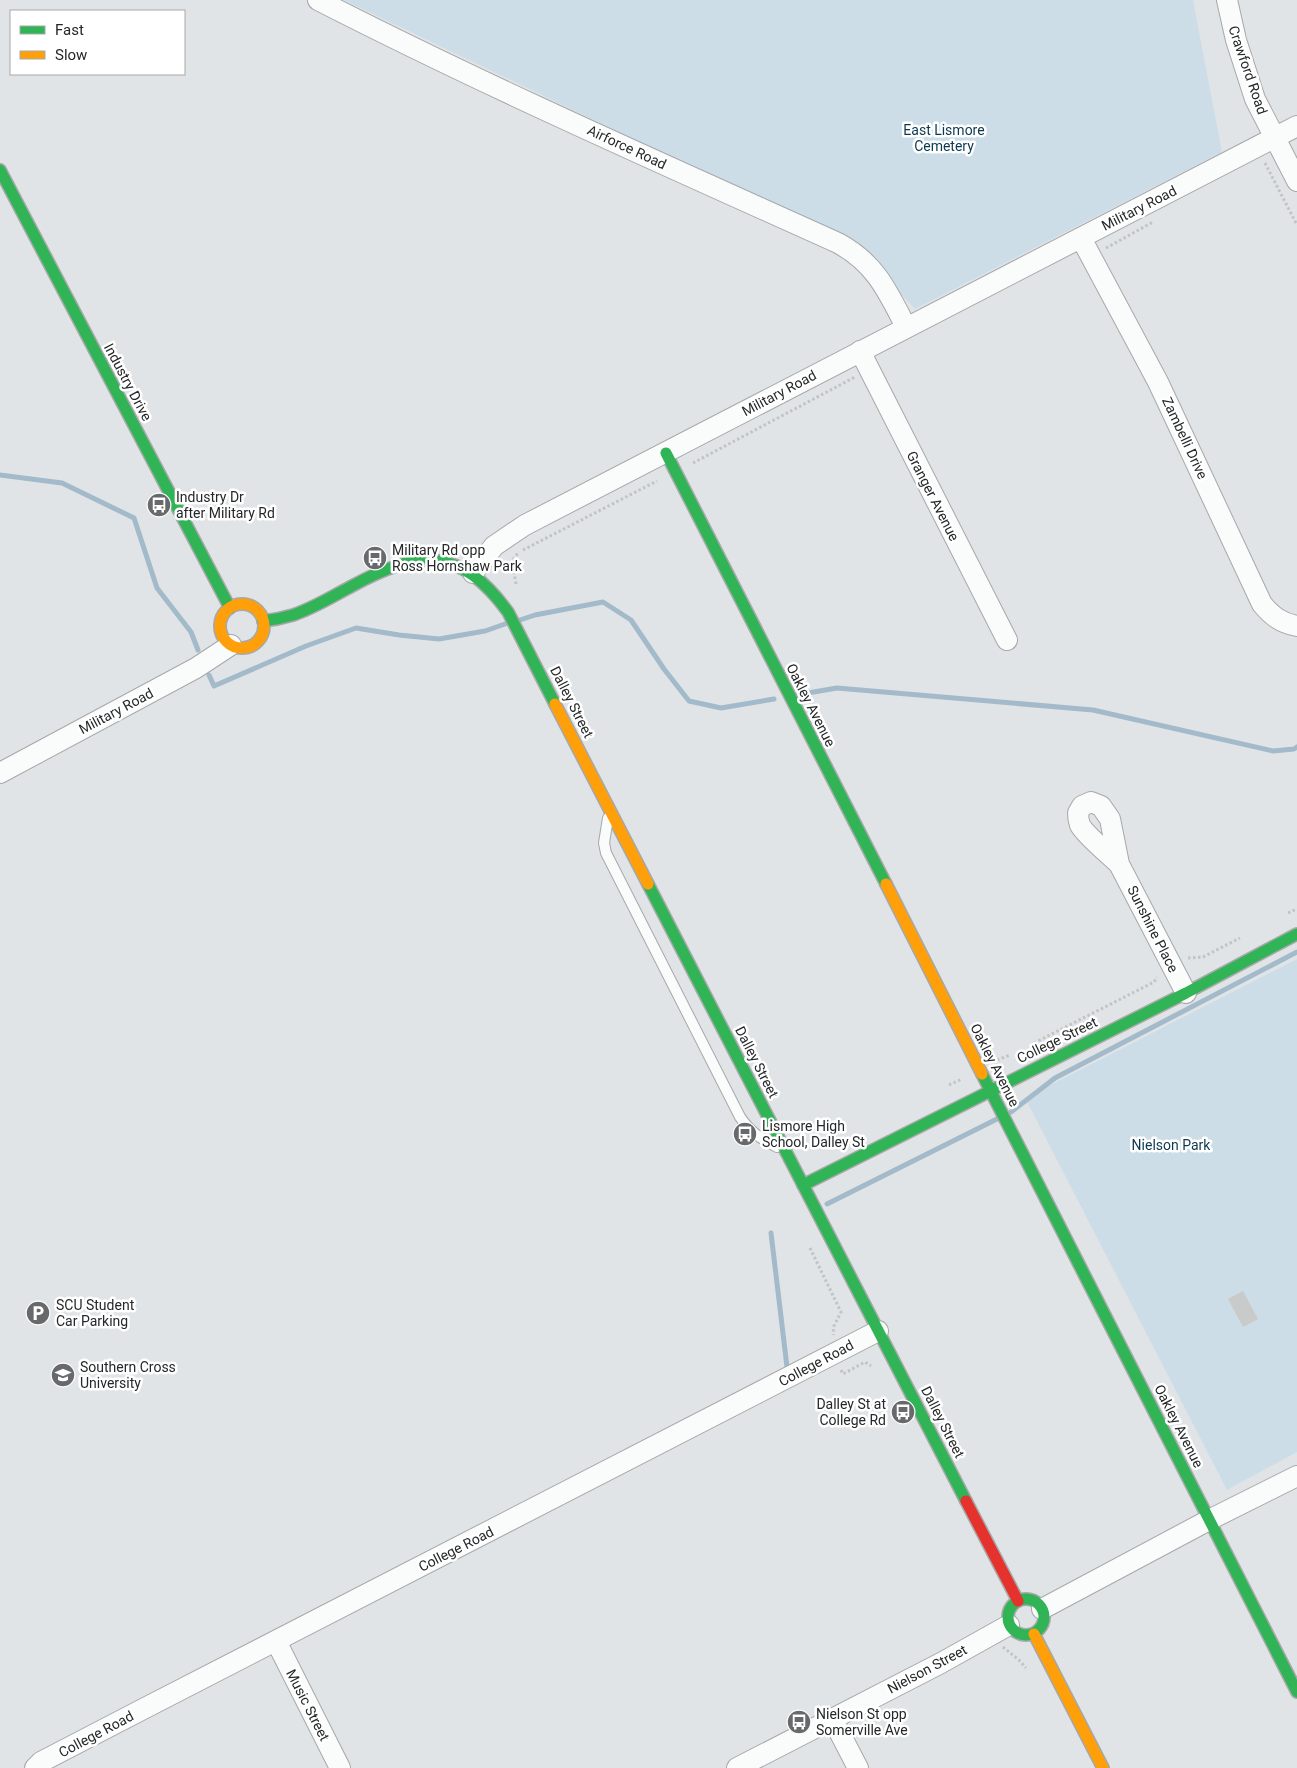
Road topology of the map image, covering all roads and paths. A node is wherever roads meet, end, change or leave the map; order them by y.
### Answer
1 (318, 0) edge
2 (1227, 0) edge
3 (1297, 126) edge
4 (1275, 138) junction
5 (1257, 168) dead end
6 (0, 170) edge
7 (1297, 181) edge
8 (1156, 221) dead end
9 (1297, 225) edge
10 (1081, 238) junction
11 (1105, 248) dead end
12 (906, 327) junction
13 (860, 351) junction
14 (860, 375) dead end
15 (666, 453) junction
16 (690, 464) dead end
17 (662, 478) dead end
18 (472, 573) junction
19 (520, 592) dead end
20 (230, 608) junction
21 (263, 621) junction
22 (1297, 626) edge
23 (1007, 640) dead end
24 (230, 645) junction
25 (0, 773) edge
26 (611, 811) junction
27 (1119, 864) dead end
28 (1297, 908) edge
29 (1280, 917) dead end
30 (1297, 934) edge
31 (1246, 935) dead end
32 (1183, 960) dead end
33 (1160, 973) dead end
34 (1186, 993) junction
35 (1027, 1047) dead end
36 (1018, 1051) dead end
37 (994, 1061) dead end
38 (991, 1090) junction
39 (786, 1152) junction
40 (803, 1185) junction
41 (878, 1331) junction
42 (841, 1369) dead end
43 (874, 1372) dead end
44 (1297, 1476) edge
45 (1209, 1520) junction
46 (1018, 1601) junction
47 (1042, 1609) junction
48 (1002, 1629) junction
49 (1034, 1634) junction
50 (276, 1642) junction
51 (1028, 1670) dead end
52 (1297, 1692) edge
53 (832, 1718) junction
54 (35, 1768) edge
55 (340, 1768) edge
56 (737, 1768) edge
57 (858, 1768) edge
58 (1103, 1768) edge

1 - 12 street, Airforce Road
2 - 4 street, Crawford Road
3 - 4 street, Military Road
4 - 7 street, Crawford Road
4 - 10 street, Military Road
5 - 9 path
6 - 20 street, Industry Drive
8 - 11 path
10 - 12 street, Military Road
10 - 22 street, Zambelli Drive
12 - 13 street, Military Road
13 - 15 street, Military Road
13 - 23 street, Granger Avenue
14 - 16 path
15 - 18 street, Military Road
15 - 38 street, Oakley Avenue
17 - 19 path
18 - 21 street
18 - 26 street, Dalley Street
20 - 21 street
20 - 24 street
21 - 24 street
24 - 25 street, Military Road
26 - 39 street, Dalley Street
26 - 39 lane
27 - 34 street, Sunshine Place
28 - 29 path
30 - 34 street, College Street
31 - 32 path
33 - 35 path
34 - 38 street, College Street
36 - 37 path
38 - 40 street, College Street
38 - 45 street, Oakley Avenue
39 - 40 street, Dalley Street
40 - 41 street, Dalley Street
41 - 46 street, Dalley Street
41 - 50 street, College Road
42 - 43 path
44 - 45 street
45 - 47 street
45 - 52 street, Oakley Avenue
46 - 47 street
46 - 48 street
47 - 49 street
48 - 49 street
48 - 51 path
48 - 53 street, Nielson Street
49 - 58 street
50 - 54 street, College Road
50 - 55 street, Music Street
53 - 56 street, Nielson Street
53 - 57 street

